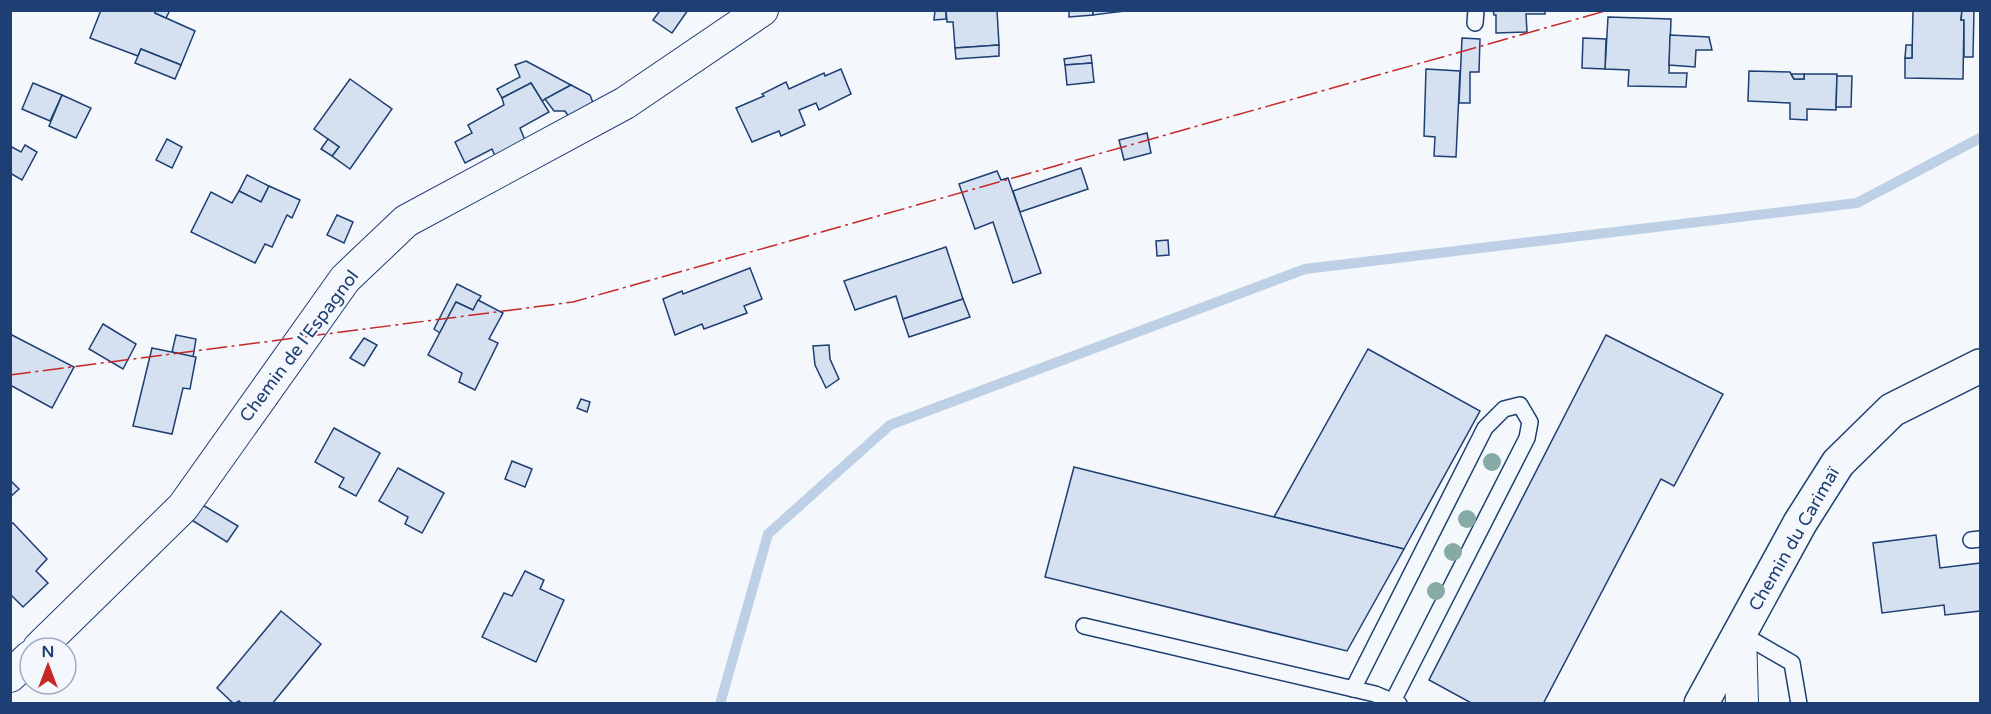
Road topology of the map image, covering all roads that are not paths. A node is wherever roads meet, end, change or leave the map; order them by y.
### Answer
1 (762, 10) edge
2 (1980, 366) edge
3 (1084, 626) dead end
4 (1740, 633) junction
5 (51, 636) edge
6 (1353, 689) junction
7 (1396, 702) edge
8 (1701, 704) edge
9 (1742, 704) edge
10 (1799, 704) edge

1 - 5 street, Chemin de l'Espagnol
2 - 4 main road, Chemin du Carimaï
3 - 6 lane
4 - 8 main road, Chemin du Carimaï
4 - 9 street
4 - 10 lane
6 - 7 lane
6 - 7 lane

